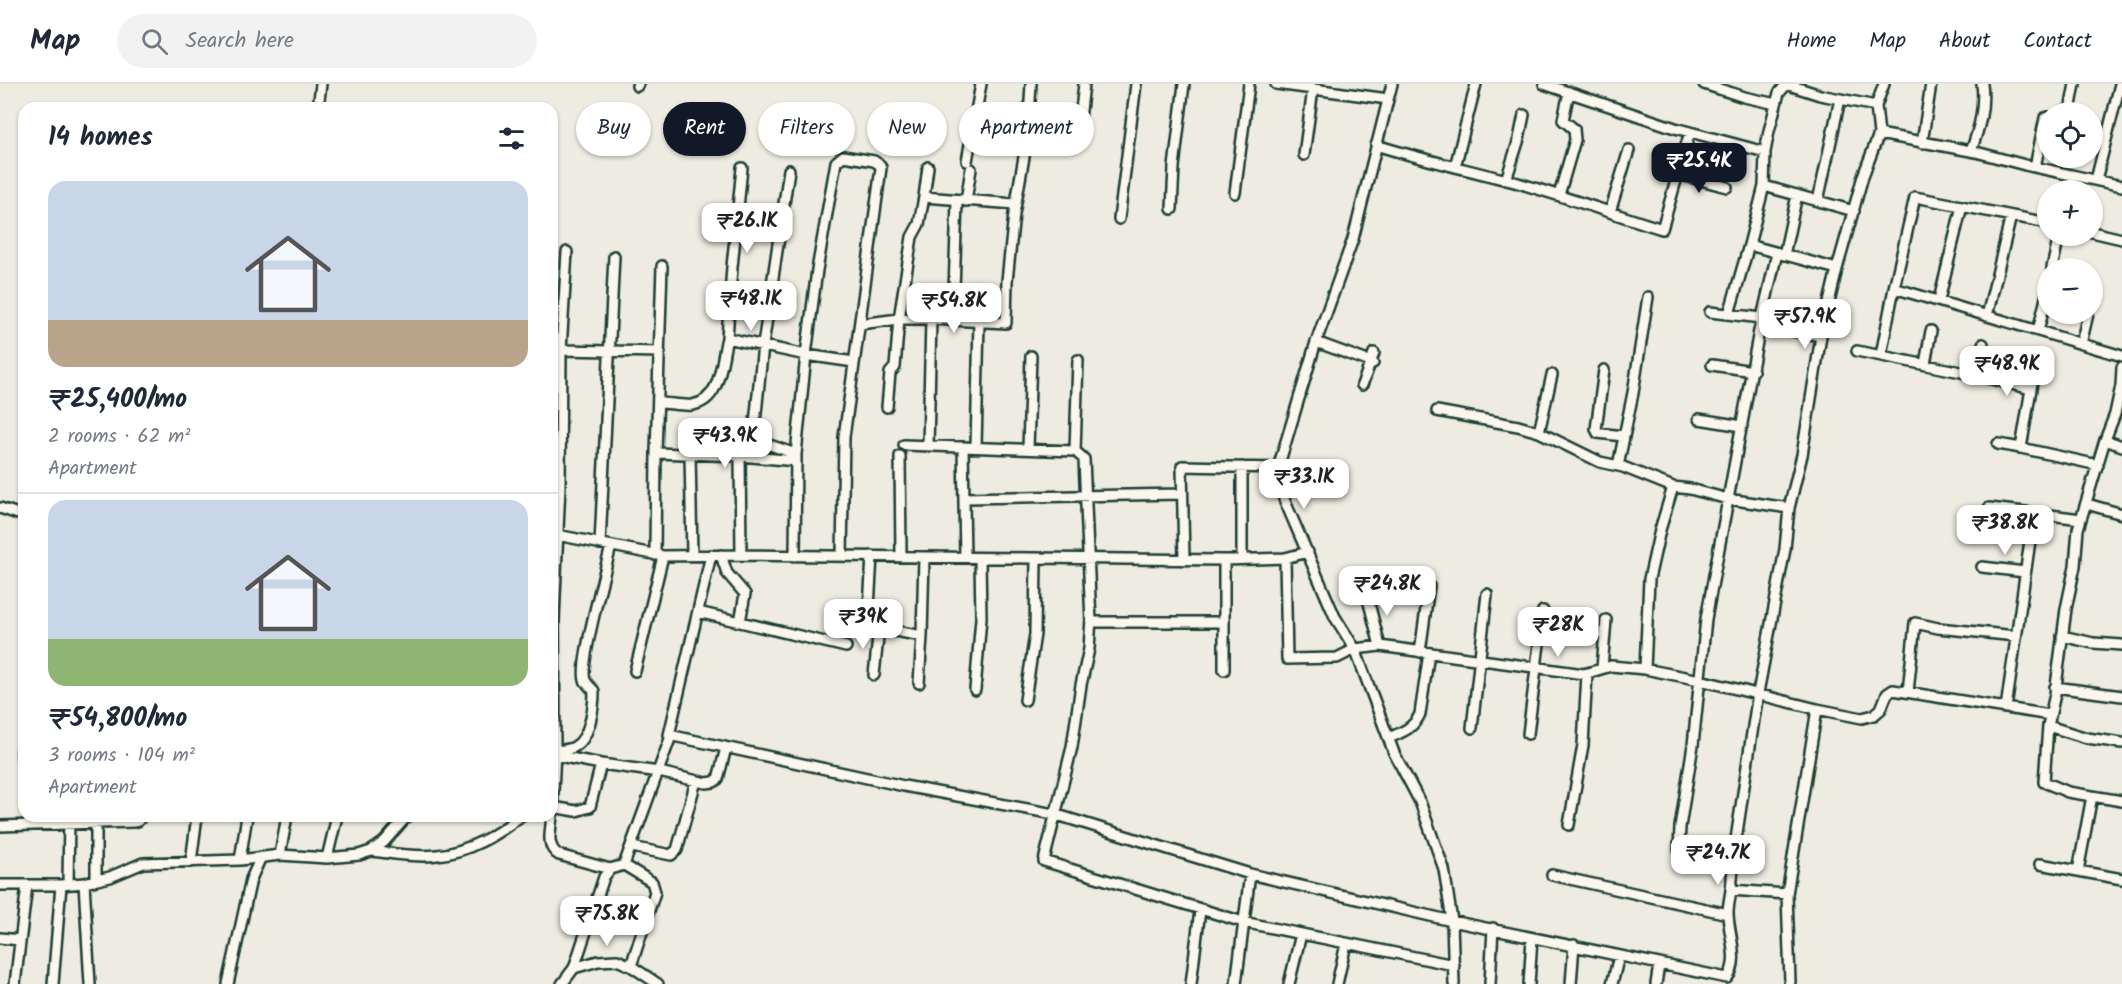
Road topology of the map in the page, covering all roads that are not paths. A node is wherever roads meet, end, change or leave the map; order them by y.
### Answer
1 (321, 84) edge
2 (981, 84) edge
3 (1031, 84) edge
4 (1084, 84) edge
5 (1136, 84) edge
6 (1184, 84) edge
7 (1249, 84) edge
8 (1276, 84) edge
9 (1392, 84) edge
10 (1476, 84) edge
11 (1544, 84) edge
12 (1704, 84) edge
13 (1884, 84) edge
14 (1931, 84) edge
15 (1982, 84) edge
16 (2074, 84) edge
17 (2120, 84) edge
18 (1786, 85) edge
19 (1313, 89) junction
20 (1569, 92) junction
21 (1388, 99) junction
22 (1840, 99) junction
23 (319, 102) edge
24 (1082, 102) edge
25 (2071, 102) edge
26 (1776, 104) junction
27 (1876, 105) junction
28 (1524, 115) dead end
29 (1690, 132) junction
30 (1879, 134) junction
31 (1922, 143) junction
32 (1376, 145) junction
33 (1629, 150) dead end
34 (1971, 151) junction
35 (1765, 152) junction
36 (2037, 154) edge
37 (1304, 155) dead end
38 (928, 167) dead end
39 (1455, 167) junction
40 (2034, 167) junction
41 (742, 168) dead end
42 (789, 170) dead end
43 (1678, 174) junction
44 (1506, 180) junction
45 (2096, 180) joint
46 (2103, 182) edge
47 (1764, 186) junction
48 (2122, 186) edge
49 (1727, 187) dead end
50 (1235, 193) dead end
51 (1559, 195) junction
52 (1797, 195) junction
53 (924, 197) junction
54 (962, 201) junction
55 (1818, 201) junction
56 (1015, 204) junction
57 (1962, 206) junction
58 (1172, 209) dead end
59 (1854, 211) junction
60 (1610, 212) junction
61 (2011, 216) junction
62 (1119, 219) dead end
63 (2037, 221) edge
64 (2103, 235) edge
65 (2122, 239) edge
66 (1749, 245) junction
67 (567, 252) dead end
68 (1780, 254) junction
69 (614, 256) dead end
70 (662, 266) dead end
71 (1837, 269) junction
72 (1894, 288) junction
73 (1648, 297) dead end
74 (1939, 300) junction
75 (1710, 312) dead end
76 (1729, 314) junction
77 (1987, 316) junction
78 (899, 319) junction
79 (931, 320) junction
80 (953, 320) junction
81 (979, 322) junction
82 (1761, 322) junction
83 (860, 324) junction
84 (2039, 324) edge
85 (2086, 324) edge
86 (1931, 331) dead end
87 (2037, 331) junction
88 (1821, 336) junction
89 (727, 338) junction
90 (1316, 342) junction
91 (1983, 344) dead end
92 (2081, 344) junction
93 (763, 345) junction
94 (561, 350) junction
95 (609, 351) junction
96 (1857, 351) dead end
97 (660, 352) junction
98 (806, 355) junction
99 (1881, 355) junction
100 (1030, 356) dead end
101 (2122, 356) edge
102 (2036, 357) dead end
103 (1078, 360) dead end
104 (854, 362) junction
105 (1925, 364) junction
106 (1712, 365) dead end
107 (2122, 367) edge
108 (1604, 370) dead end
109 (1753, 371) junction
110 (1552, 375) dead end
111 (1976, 375) junction
112 (1362, 384) dead end
113 (2031, 389) junction
114 (658, 403) junction
115 (887, 407) dead end
116 (1437, 411) dead end
117 (2119, 415) edge
118 (1699, 419) dead end
119 (1742, 426) junction
120 (1539, 432) junction
121 (1623, 436) junction
122 (2105, 440) junction
123 (558, 442) edge
124 (1998, 444) dead end
125 (904, 445) dead end
126 (928, 446) junction
127 (2122, 446) edge
128 (963, 447) junction
129 (976, 447) junction
130 (2021, 448) junction
131 (1028, 449) junction
132 (1075, 451) junction
133 (656, 453) junction
134 (690, 454) junction
135 (740, 456) junction
136 (900, 456) dead end
137 (796, 458) junction
138 (1618, 465) junction
139 (2098, 465) junction
140 (1242, 467) junction
141 (1278, 468) junction
142 (1673, 487) junction
143 (1181, 494) junction
144 (1086, 496) junction
145 (964, 498) junction
146 (1728, 499) junction
147 (2086, 504) junction
148 (0, 508) edge
149 (1789, 508) junction
150 (1989, 508) dead end
151 (2034, 513) junction
152 (18, 514) edge
153 (2122, 514) edge
154 (2081, 519) junction
155 (558, 535) edge
156 (600, 544) junction
157 (611, 546) junction
158 (1308, 552) junction
159 (659, 555) junction
160 (692, 555) junction
161 (716, 555) junction
162 (741, 555) junction
163 (795, 556) junction
164 (842, 556) junction
165 (872, 556) junction
166 (901, 556) junction
167 (924, 557) junction
168 (965, 557) junction
169 (980, 558) junction
170 (1285, 558) junction
171 (1036, 559) junction
172 (1242, 559) junction
173 (1088, 560) junction
174 (1184, 560) junction
175 (1224, 560) junction
176 (1982, 567) dead end
177 (2025, 572) junction
178 (1429, 586) dead end
179 (1487, 594) dead end
180 (1367, 595) dead end
181 (1543, 611) dead end
182 (698, 612) junction
183 (1091, 618) junction
184 (1606, 620) dead end
185 (740, 622) junction
186 (1224, 622) junction
187 (879, 628) junction
188 (922, 636) junction
189 (2016, 636) junction
190 (2062, 636) junction
191 (2122, 644) edge
192 (1380, 646) junction
193 (846, 647) dead end
194 (1355, 649) junction
195 (1424, 652) junction
196 (1479, 660) junction
197 (1536, 668) junction
198 (1602, 668) junction
199 (1645, 669) junction
200 (635, 670) dead end
201 (1224, 670) dead end
202 (1587, 674) junction
203 (874, 675) dead end
204 (1700, 680) junction
205 (919, 683) dead end
206 (2055, 687) junction
207 (975, 690) dead end
208 (1908, 692) junction
209 (1758, 693) junction
210 (2122, 696) edge
211 (1025, 700) dead end
212 (2006, 708) junction
213 (1818, 709) junction
214 (2050, 716) junction
215 (2048, 726) junction
216 (1472, 728) dead end
217 (1528, 735) dead end
218 (671, 736) junction
219 (1389, 738) junction
220 (2122, 743) edge
221 (726, 748) junction
222 (558, 752) edge
223 (558, 754) edge
224 (601, 764) junction
225 (659, 772) junction
226 (696, 781) junction
227 (2092, 796) junction
228 (2122, 801) edge
229 (558, 808) edge
230 (1054, 814) junction
231 (18, 822) edge
232 (69, 822) edge
233 (96, 822) edge
234 (196, 822) edge
235 (246, 822) edge
236 (285, 822) edge
237 (336, 822) edge
238 (402, 822) edge
239 (513, 822) edge
240 (551, 822) edge
241 (1569, 825) dead end
242 (0, 826) edge
243 (632, 847) junction
244 (1679, 849) dead end
245 (371, 851) junction
246 (280, 855) junction
247 (261, 857) junction
248 (327, 858) junction
249 (240, 860) junction
250 (191, 862) junction
251 (2040, 864) dead end
252 (624, 865) junction
253 (610, 869) junction
254 (2078, 871) junction
255 (1250, 874) junction
256 (1552, 875) dead end
257 (2122, 879) edge
258 (96, 880) junction
259 (84, 883) junction
260 (0, 885) edge
261 (27, 885) junction
262 (65, 885) junction
263 (1731, 890) junction
264 (1787, 894) junction
265 (1200, 910) junction
266 (1728, 914) junction
267 (1452, 921) junction
268 (1243, 922) junction
269 (1493, 928) junction
270 (1301, 934) junction
271 (0, 938) edge
272 (1532, 938) junction
273 (20, 940) junction
274 (1346, 944) junction
275 (1574, 945) junction
276 (1619, 956) junction
277 (1454, 965) junction
278 (1659, 965) junction
279 (631, 966) junction
280 (574, 968) junction
281 (1699, 973) junction
282 (15, 984) edge
283 (53, 984) edge
284 (90, 984) edge
285 (228, 984) edge
286 (562, 984) edge
287 (658, 984) edge
288 (1191, 984) edge
289 (1236, 984) edge
290 (1289, 984) edge
291 (1337, 984) edge
292 (1454, 984) edge
293 (1490, 984) edge
294 (1529, 984) edge
295 (1571, 984) edge
296 (1612, 984) edge
297 (1656, 984) edge
298 (1697, 984) edge
299 (1788, 984) edge

1 - 23 street
2 - 54 street
3 - 56 street
4 - 24 street
5 - 62 street
6 - 58 street
7 - 50 street
8 - 19 street
9 - 21 street
10 - 39 street
11 - 20 street
12 - 26 street
13 - 27 street
14 - 31 street
15 - 34 street
16 - 25 street
17 - 45 street
18 - 22 street
18 - 26 street
19 - 21 street
19 - 37 street
20 - 29 street
20 - 51 street
21 - 32 street
22 - 27 street
22 - 55 street
26 - 35 street
27 - 30 street
28 - 44 street
29 - 35 street
29 - 43 street
30 - 31 street
30 - 59 street
31 - 34 street
32 - 39 street
32 - 90 street
33 - 60 street
34 - 40 street
35 - 47 street
36 - 40 street
38 - 53 street
39 - 44 street
40 - 45 street
41 - 89 street
42 - 93 street
43 - 49 street
43 - 60 street
44 - 51 street
46 - 48 street
47 - 52 street
47 - 66 street
51 - 60 street
52 - 55 street
52 - 68 street
53 - 54 street
53 - 78 street
54 - 56 street
54 - 80 street
55 - 59 street
56 - 81 street
57 - 61 street
57 - 72 street
57 - 74 street
59 - 71 street
61 - 63 street
61 - 77 street
64 - 65 street
66 - 68 street
66 - 76 street
67 - 94 street
68 - 71 street
68 - 82 street
69 - 95 street
70 - 97 street
71 - 88 street
72 - 74 street
72 - 99 street
73 - 121 street
74 - 77 street
75 - 76 street
76 - 82 street
77 - 87 street
78 - 79 street
78 - 83 street
78 - 115 street
79 - 80 street
79 - 126 street
80 - 81 street
81 - 129 street
82 - 88 street
82 - 109 street
83 - 98 street
83 - 104 street
84 - 87 street
85 - 92 street
86 - 105 street
87 - 92 street
88 - 149 street
89 - 93 street
89 - 114 street
90 - 112 street
90 - 141 street
91 - 111 street
92 - 101 street
93 - 98 street
93 - 137 street
94 - 95 street
94 - 123 street
95 - 97 street
95 - 156 street
96 - 99 street
97 - 114 street
98 - 104 street
98 - 137 street
99 - 105 street
100 - 131 street
102 - 113 street
103 - 132 street
104 - 164 street
105 - 111 street
106 - 109 street
107 - 117 street
108 - 121 street
109 - 119 street
110 - 120 street
111 - 113 street
113 - 130 street
114 - 133 street
116 - 120 street
117 - 122 street
118 - 119 street
119 - 146 street
120 - 138 street
121 - 138 street
122 - 127 street
122 - 139 street
124 - 130 street
125 - 126 street
126 - 128 street
128 - 129 street
128 - 145 street
129 - 131 street
130 - 139 street
131 - 132 street
132 - 144 street
133 - 134 street
133 - 159 street
134 - 135 street
134 - 160 street
135 - 137 street
135 - 162 street
136 - 166 street
137 - 163 street
138 - 142 street
139 - 147 street
140 - 141 street
140 - 143 street
140 - 172 street
141 - 158 street
142 - 146 street
142 - 199 street
143 - 144 street
143 - 174 street
144 - 145 street
144 - 173 street
145 - 168 street
146 - 149 street
146 - 204 street
147 - 153 street
147 - 154 street
148 - 152 street
149 - 209 street
150 - 151 street
151 - 154 street
151 - 177 street
154 - 190 street
155 - 156 street
156 - 157 street
157 - 159 street
157 - 222 street
158 - 170 street
158 - 194 street
159 - 160 street
159 - 200 street
160 - 161 street
161 - 162 street
161 - 182 street
161 - 185 street
162 - 163 street
163 - 164 street
164 - 165 street
165 - 166 street
165 - 187 street
166 - 167 street
167 - 168 street
167 - 188 street
168 - 169 street
169 - 171 street
169 - 207 street
170 - 172 street
170 - 194 street
171 - 173 street
171 - 211 street
172 - 175 street
173 - 174 street
173 - 183 street
174 - 175 street
175 - 186 street
176 - 177 street
177 - 189 street
178 - 195 street
179 - 196 street
180 - 192 street
181 - 197 street
182 - 185 street
182 - 218 street
183 - 186 street
183 - 230 street
184 - 198 street
185 - 193 street
186 - 201 street
187 - 188 street
187 - 203 street
188 - 205 street
189 - 208 street
189 - 212 street
190 - 191 street
190 - 206 street
192 - 194 street
192 - 195 street
194 - 219 street
195 - 196 street
195 - 219 street
196 - 197 street
196 - 216 street
197 - 202 street
197 - 217 street
198 - 199 street
198 - 202 street
199 - 204 street
202 - 241 street
204 - 209 street
204 - 244 street
206 - 210 street
206 - 214 street
208 - 212 street
208 - 213 street
209 - 213 street
209 - 263 street
212 - 214 street
213 - 264 street
214 - 215 street
215 - 220 street
215 - 227 street
218 - 221 street
218 - 225 street
219 - 267 street
221 - 226 street
221 - 230 street
223 - 224 street
224 - 225 street
224 - 229 street
225 - 226 street
225 - 243 street
226 - 243 street
227 - 228 street
227 - 254 street
230 - 255 street
230 - 265 street
231 - 242 street
232 - 262 street
233 - 258 street
234 - 250 street
235 - 249 street
236 - 246 street
237 - 248 street
238 - 245 street
239 - 245 street
240 - 253 street
243 - 252 street
245 - 248 street
246 - 247 street
246 - 248 street
247 - 249 street
247 - 285 street
249 - 250 street
250 - 258 street
251 - 254 street
252 - 253 street
252 - 279 street
253 - 280 street
254 - 257 street
255 - 267 street
255 - 268 street
256 - 266 street
258 - 259 street
259 - 262 street
259 - 284 street
260 - 261 street
261 - 262 street
261 - 273 street
262 - 283 street
263 - 264 street
263 - 266 street
264 - 299 street
265 - 268 street
265 - 288 street
266 - 281 street
267 - 269 street
267 - 277 street
268 - 270 street
268 - 289 street
269 - 272 street
269 - 293 street
270 - 274 street
270 - 290 street
271 - 273 street
272 - 275 street
272 - 294 street
273 - 282 street
274 - 277 street
274 - 291 street
275 - 276 street
275 - 295 street
276 - 278 street
276 - 296 street
277 - 292 street
278 - 281 street
278 - 297 street
279 - 280 street
279 - 287 street
280 - 286 street
281 - 298 street

